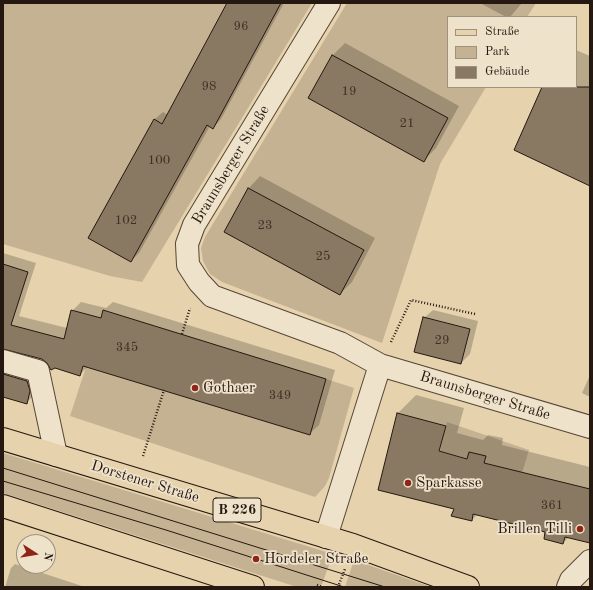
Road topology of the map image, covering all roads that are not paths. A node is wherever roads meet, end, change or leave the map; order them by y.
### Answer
1 (322, 5) edge
2 (3, 361) edge
3 (380, 365) junction
4 (590, 427) edge
5 (3, 439) edge
6 (56, 455) junction
7 (3, 506) edge
8 (326, 537) junction
9 (590, 561) edge
10 (253, 587) edge
11 (468, 587) edge
12 (568, 587) edge

1 - 3 street, Braunsberger Straße
2 - 6 street
3 - 4 street, Braunsberger Straße
3 - 8 street
5 - 6 main road, Dorstener Straße / B 226
6 - 8 main road, Dorstener Straße / B 226
7 - 10 main road
8 - 11 main road, Dorstener Straße / B 226
9 - 12 street

